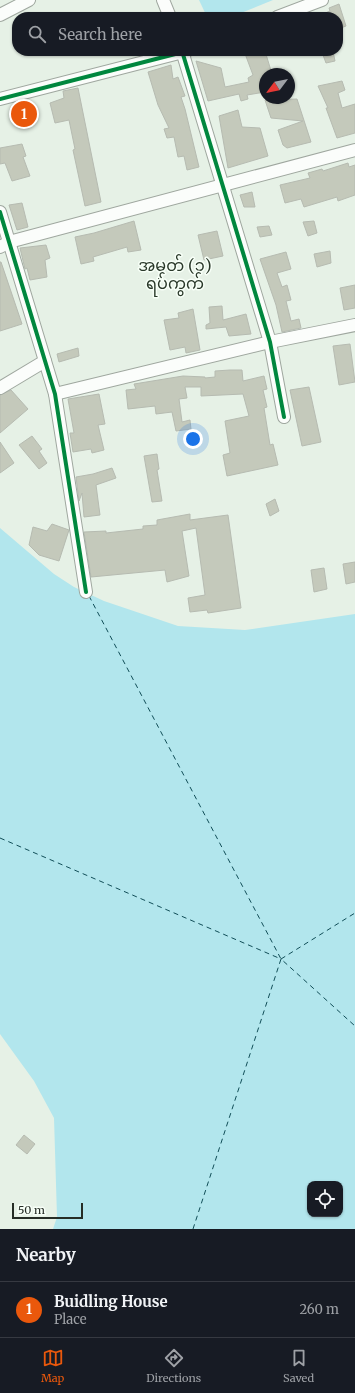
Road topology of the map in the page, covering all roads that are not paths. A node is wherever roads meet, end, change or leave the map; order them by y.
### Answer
1 (29, 0) edge
2 (163, 0) edge
3 (322, 0) edge
4 (168, 12) edge
5 (290, 12) edge
6 (0, 15) edge
7 (168, 56) edge
8 (185, 56) edge
9 (0, 99) edge
10 (355, 150) edge
11 (223, 186) junction
12 (0, 212) edge
13 (5, 245) edge
14 (355, 325) edge
15 (270, 342) junction
16 (45, 361) junction
17 (0, 388) edge
18 (55, 394) junction
19 (284, 416) dead end
20 (86, 592) dead end

1 - 6 street
2 - 4 street
3 - 5 street
7 - 9 street
8 - 11 street
10 - 11 street
11 - 13 street
11 - 15 street
12 - 13 street
13 - 16 street
14 - 15 street
15 - 18 street
15 - 19 street
16 - 17 street
16 - 18 street
18 - 20 street

